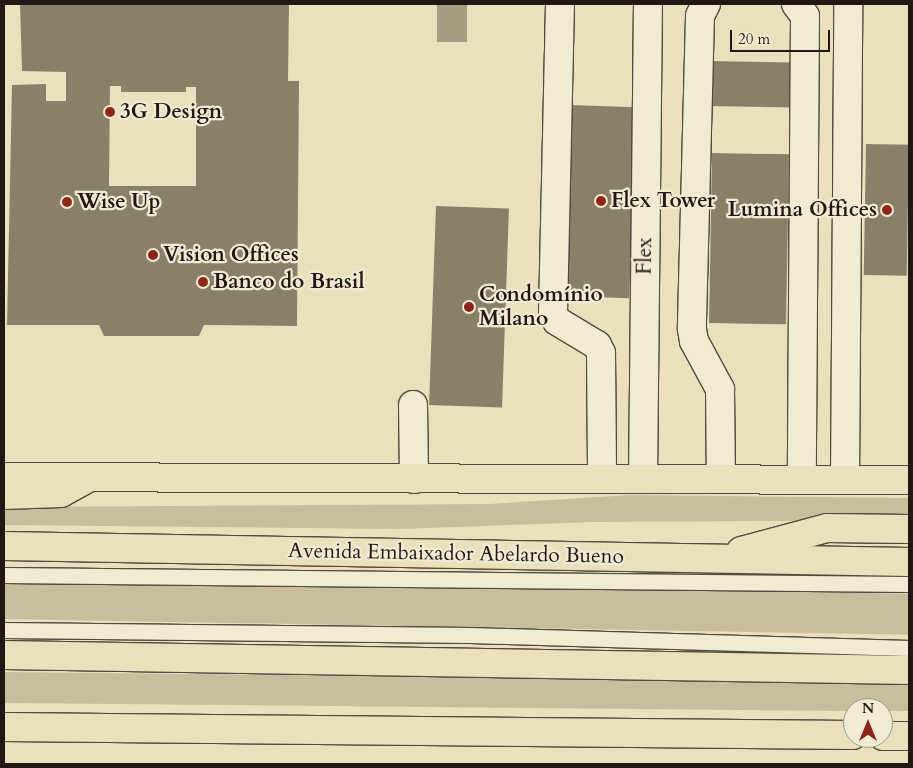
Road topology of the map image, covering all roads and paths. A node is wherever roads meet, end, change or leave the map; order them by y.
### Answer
1 (560, 4) edge
2 (648, 4) edge
3 (706, 4) edge
4 (796, 4) edge
5 (848, 4) edge
6 (414, 405) dead end
7 (4, 477) edge
8 (86, 478) junction
9 (643, 478) junction
10 (802, 478) junction
11 (414, 479) junction
12 (602, 479) junction
13 (721, 479) junction
14 (845, 480) junction
15 (909, 480) edge
16 (4, 495) edge
17 (909, 530) edge
18 (4, 546) edge
19 (715, 559) junction
20 (909, 562) edge
21 (4, 575) edge
22 (909, 584) edge
23 (4, 630) edge
24 (909, 648) edge
25 (4, 655) edge
26 (909, 670) edge
27 (4, 727) edge
28 (843, 735) edge
29 (893, 736) edge
30 (909, 736) edge

1 - 12 street
2 - 9 street, Flex
3 - 13 street
4 - 10 street
5 - 14 street
6 - 11 street
7 - 8 main road
8 - 11 main road
8 - 16 main road
9 - 12 main road
9 - 13 main road
10 - 13 main road
10 - 14 main road
11 - 12 main road
14 - 15 main road
17 - 19 main road
18 - 19 main road, Avenida Embaixador Abelardo Bueno
19 - 20 main road, Avenida Embaixador Abelardo Bueno
21 - 22 lane
23 - 24 lane
25 - 26 main road
27 - 28 main road
29 - 30 main road

